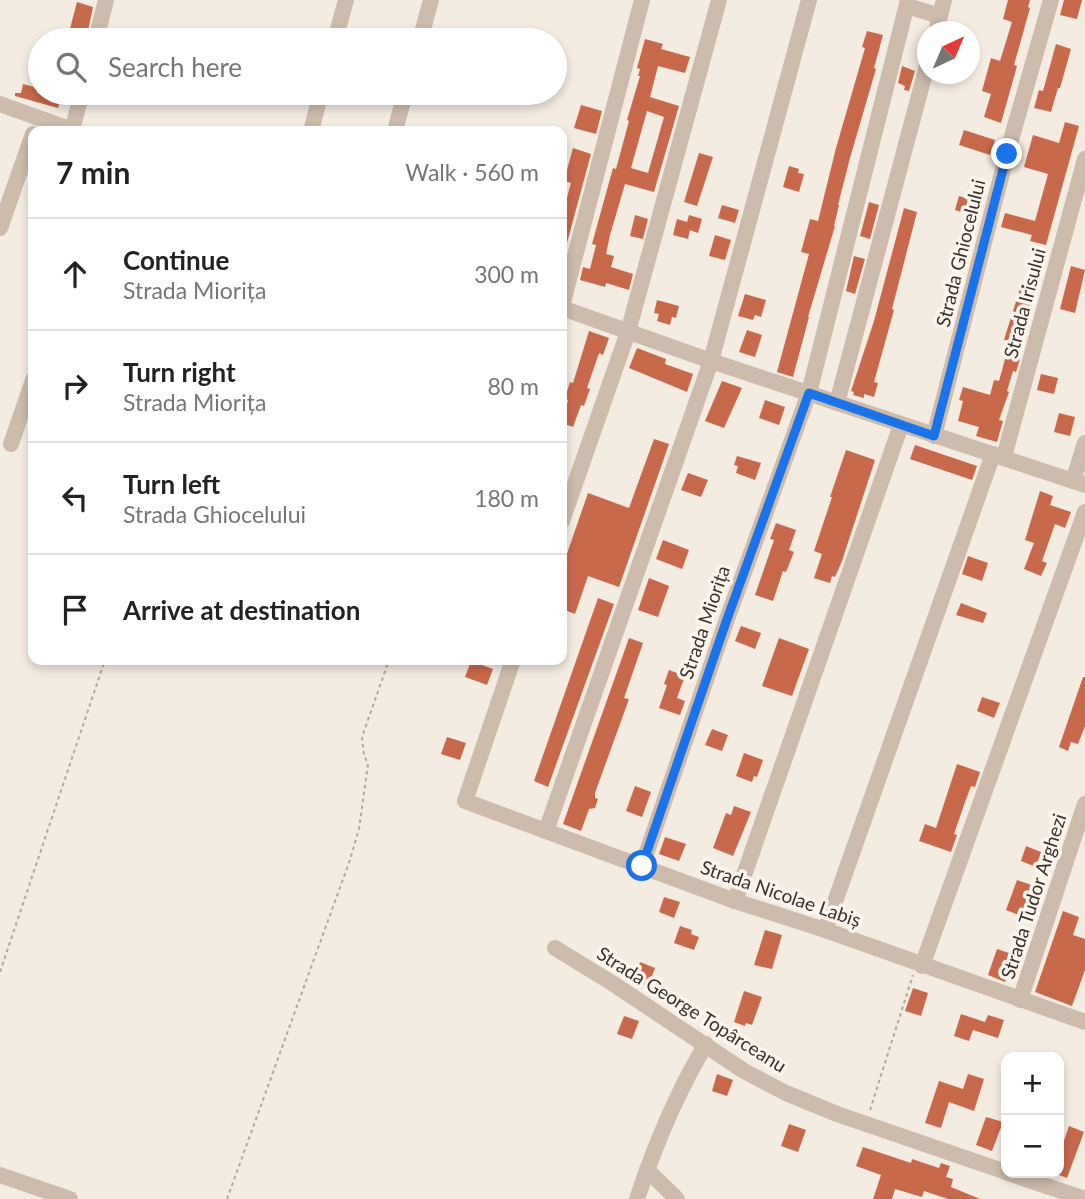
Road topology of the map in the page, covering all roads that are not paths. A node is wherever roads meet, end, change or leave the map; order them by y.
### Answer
1 (106, 0) edge
2 (346, 0) edge
3 (431, 0) edge
4 (642, 0) edge
5 (719, 0) edge
6 (809, 0) edge
7 (1051, 0) edge
8 (907, 3) edge
9 (940, 16) edge
10 (99, 28) edge
11 (338, 28) edge
12 (423, 28) edge
13 (922, 84) edge
14 (0, 104) edge
15 (79, 105) edge
16 (318, 105) edge
17 (402, 105) edge
18 (33, 126) edge
19 (75, 126) edge
20 (312, 126) edge
21 (396, 126) edge
22 (28, 150) edge
23 (1085, 159) edge
24 (0, 228) edge
25 (567, 288) edge
26 (567, 309) edge
27 (628, 332) junction
28 (711, 361) junction
29 (809, 393) junction
30 (28, 395) edge
31 (837, 403) junction
32 (901, 425) junction
33 (934, 436) junction
34 (1085, 443) edge
35 (11, 444) dead end
36 (998, 455) junction
37 (1079, 483) edge
38 (567, 507) edge
39 (1085, 512) edge
40 (511, 665) edge
41 (1085, 804) edge
42 (546, 831) junction
43 (642, 866) junction
44 (735, 901) junction
45 (825, 930) junction
46 (555, 948) dead end
47 (919, 965) junction
48 (1020, 1000) junction
49 (1084, 1017) edge
50 (706, 1044) junction
51 (647, 1170) junction
52 (1001, 1170) edge
53 (0, 1175) edge
54 (1024, 1178) edge
55 (70, 1199) edge
56 (637, 1199) edge
57 (677, 1199) edge
58 (1084, 1199) edge

1 - 10 street
2 - 11 street
3 - 12 street
4 - 25 street
5 - 27 street
6 - 28 street
7 - 33 street, Strada Ghiocelului
8 - 9 street
8 - 29 street, Strada Miorița
13 - 31 street
14 - 18 street
15 - 19 street
16 - 20 street
17 - 21 street
22 - 24 street
23 - 36 street, Strada Irisului
26 - 27 street
27 - 28 street
27 - 38 street
28 - 29 street
28 - 42 street
29 - 31 street
29 - 43 street, Strada Miorița
30 - 35 street
31 - 32 street
32 - 33 street
32 - 44 street
33 - 36 street
34 - 37 street
36 - 37 street
36 - 45 street, Strada Irisului
39 - 47 street
40 - 42 street, Strada Nicolae Labiș
41 - 48 street, Strada Tudor Arghezi
42 - 43 street, Strada Nicolae Labiș
43 - 44 street, Strada Nicolae Labiș
44 - 45 street, Strada Nicolae Labiș
45 - 47 street, Strada Nicolae Labiș
46 - 50 street, Strada George Topârceanu
47 - 48 street, Strada Nicolae Labiș
48 - 49 street, Strada Nicolae Labiș
50 - 51 street
50 - 52 street, Strada George Topârceanu
51 - 56 street
51 - 57 street
53 - 55 street
54 - 58 street, Strada George Topârceanu

